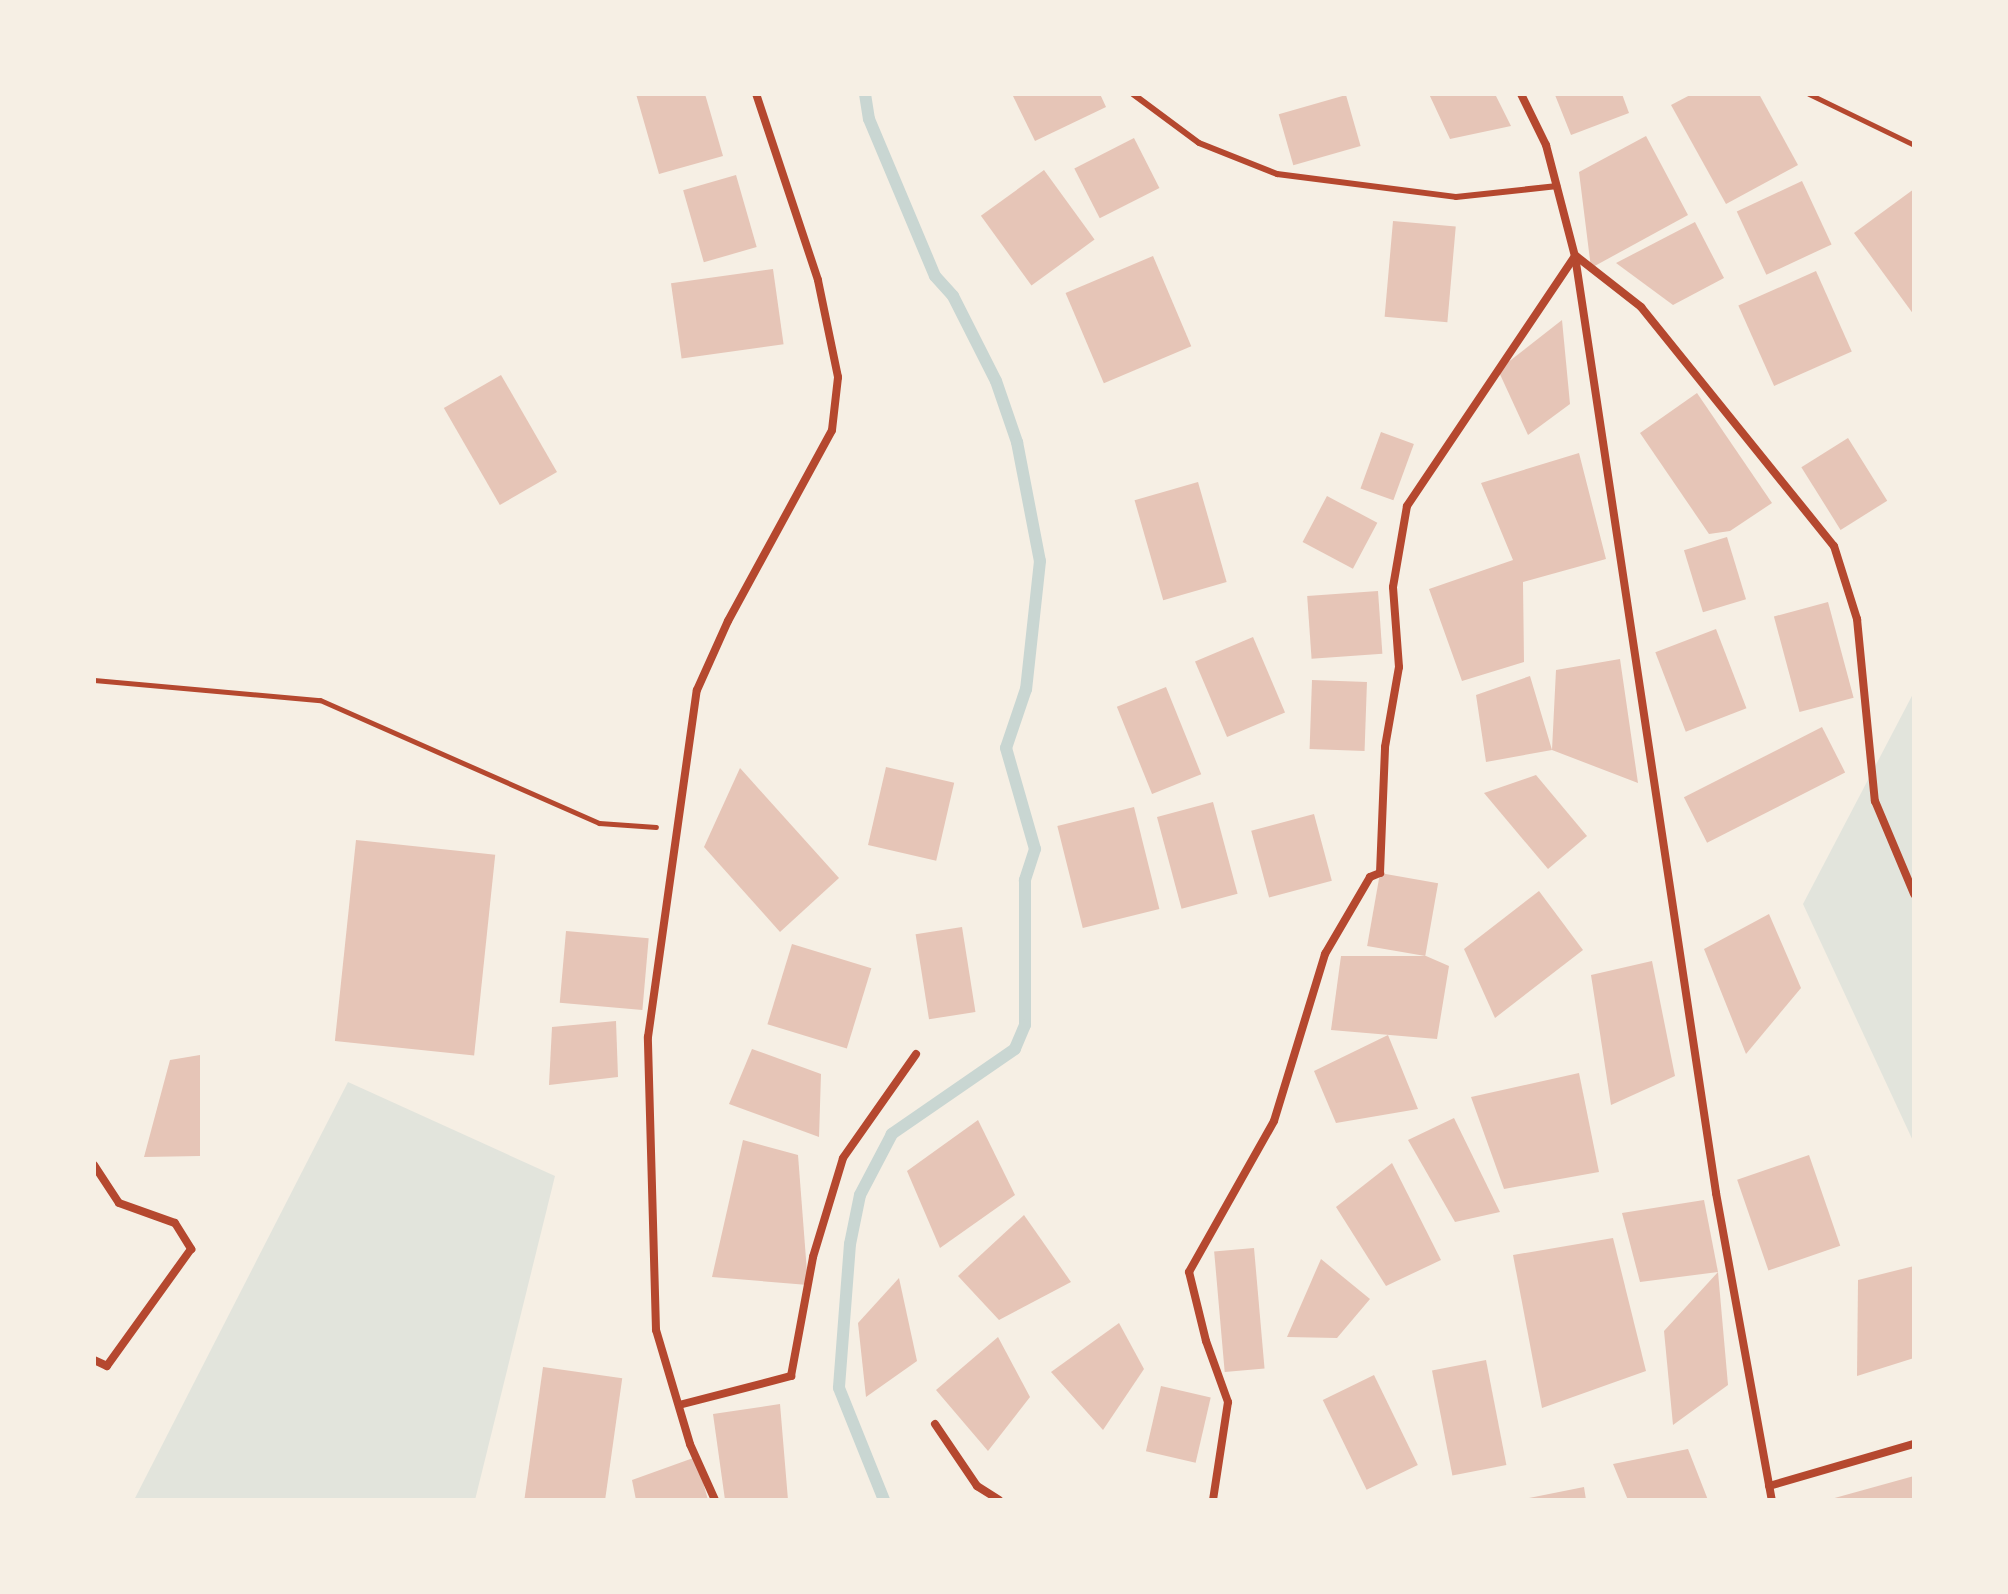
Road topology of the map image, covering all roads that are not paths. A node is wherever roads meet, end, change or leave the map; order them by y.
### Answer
1 (756, 94) edge
2 (1133, 94) edge
3 (1521, 94) edge
4 (1557, 186) junction
5 (1575, 256) junction
6 (1914, 894) edge
7 (916, 1054) dead end
8 (94, 1165) edge
9 (94, 1360) edge
10 (679, 1405) junction
11 (935, 1424) dead end
12 (1914, 1444) edge
13 (1769, 1486) junction
14 (715, 1500) edge
15 (999, 1500) edge
16 (1213, 1500) edge
17 (1772, 1500) edge

1 - 10 street
2 - 4 lane
3 - 4 street
4 - 5 street
5 - 6 street
5 - 13 street
5 - 16 street
7 - 10 street
8 - 9 street
10 - 14 street
11 - 15 street
12 - 13 street
13 - 17 street

